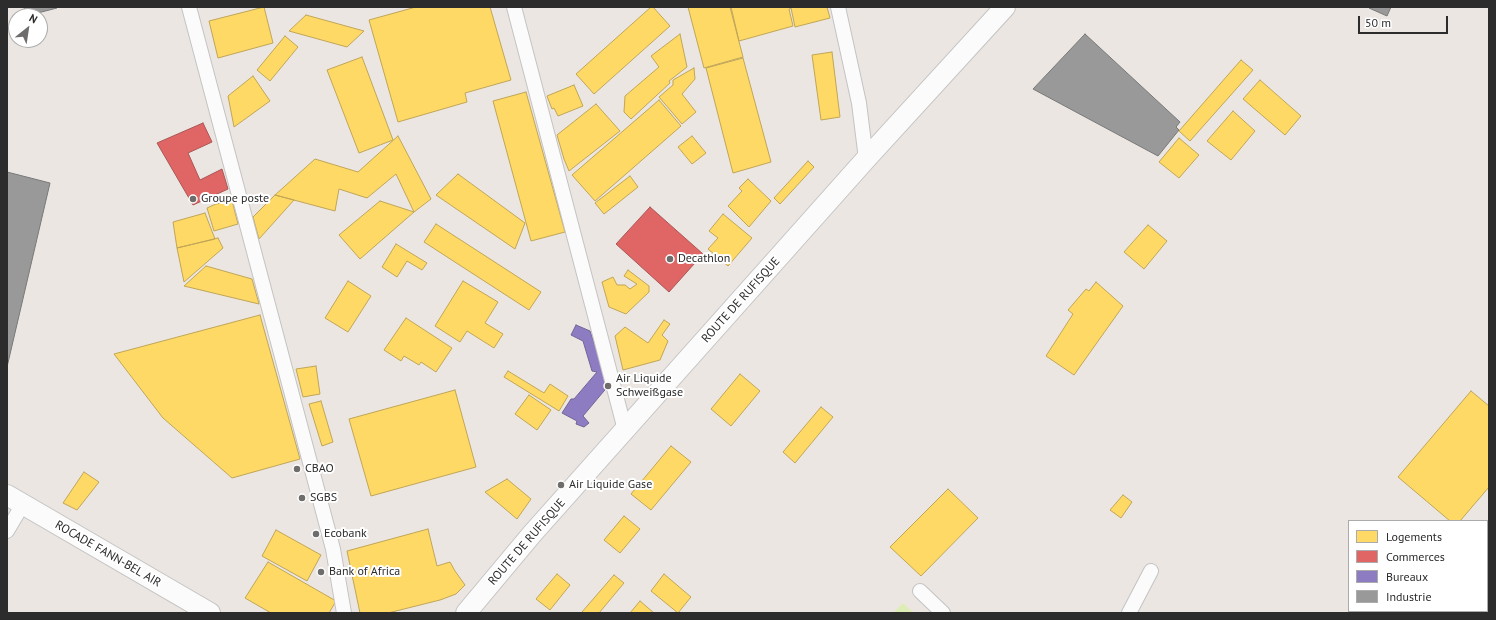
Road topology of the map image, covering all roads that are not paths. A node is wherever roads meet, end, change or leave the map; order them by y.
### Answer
1 (189, 7) edge
2 (514, 7) edge
3 (838, 7) edge
4 (1005, 7) edge
5 (866, 159) junction
6 (625, 430) junction
7 (12, 511) edge
8 (1151, 571) dead end
9 (920, 591) dead end
10 (482, 595) junction
11 (187, 613) edge
12 (210, 613) edge
13 (344, 613) edge
14 (466, 613) edge
15 (472, 613) edge
16 (942, 613) edge
17 (1129, 613) edge

1 - 13 street
2 - 6 street
3 - 5 street
4 - 5 main road, ROUTE DE RUFISQUE
5 - 6 main road, ROUTE DE RUFISQUE
6 - 10 main road, ROUTE DE RUFISQUE
7 - 11 main road, ROCADE FANN-BEL AIR
7 - 12 main road, ROCADE FANN-BEL AIR
8 - 17 street
9 - 16 street
10 - 14 main road, ROUTE DE RUFISQUE
10 - 15 main road, ROUTE DE RUFISQUE

